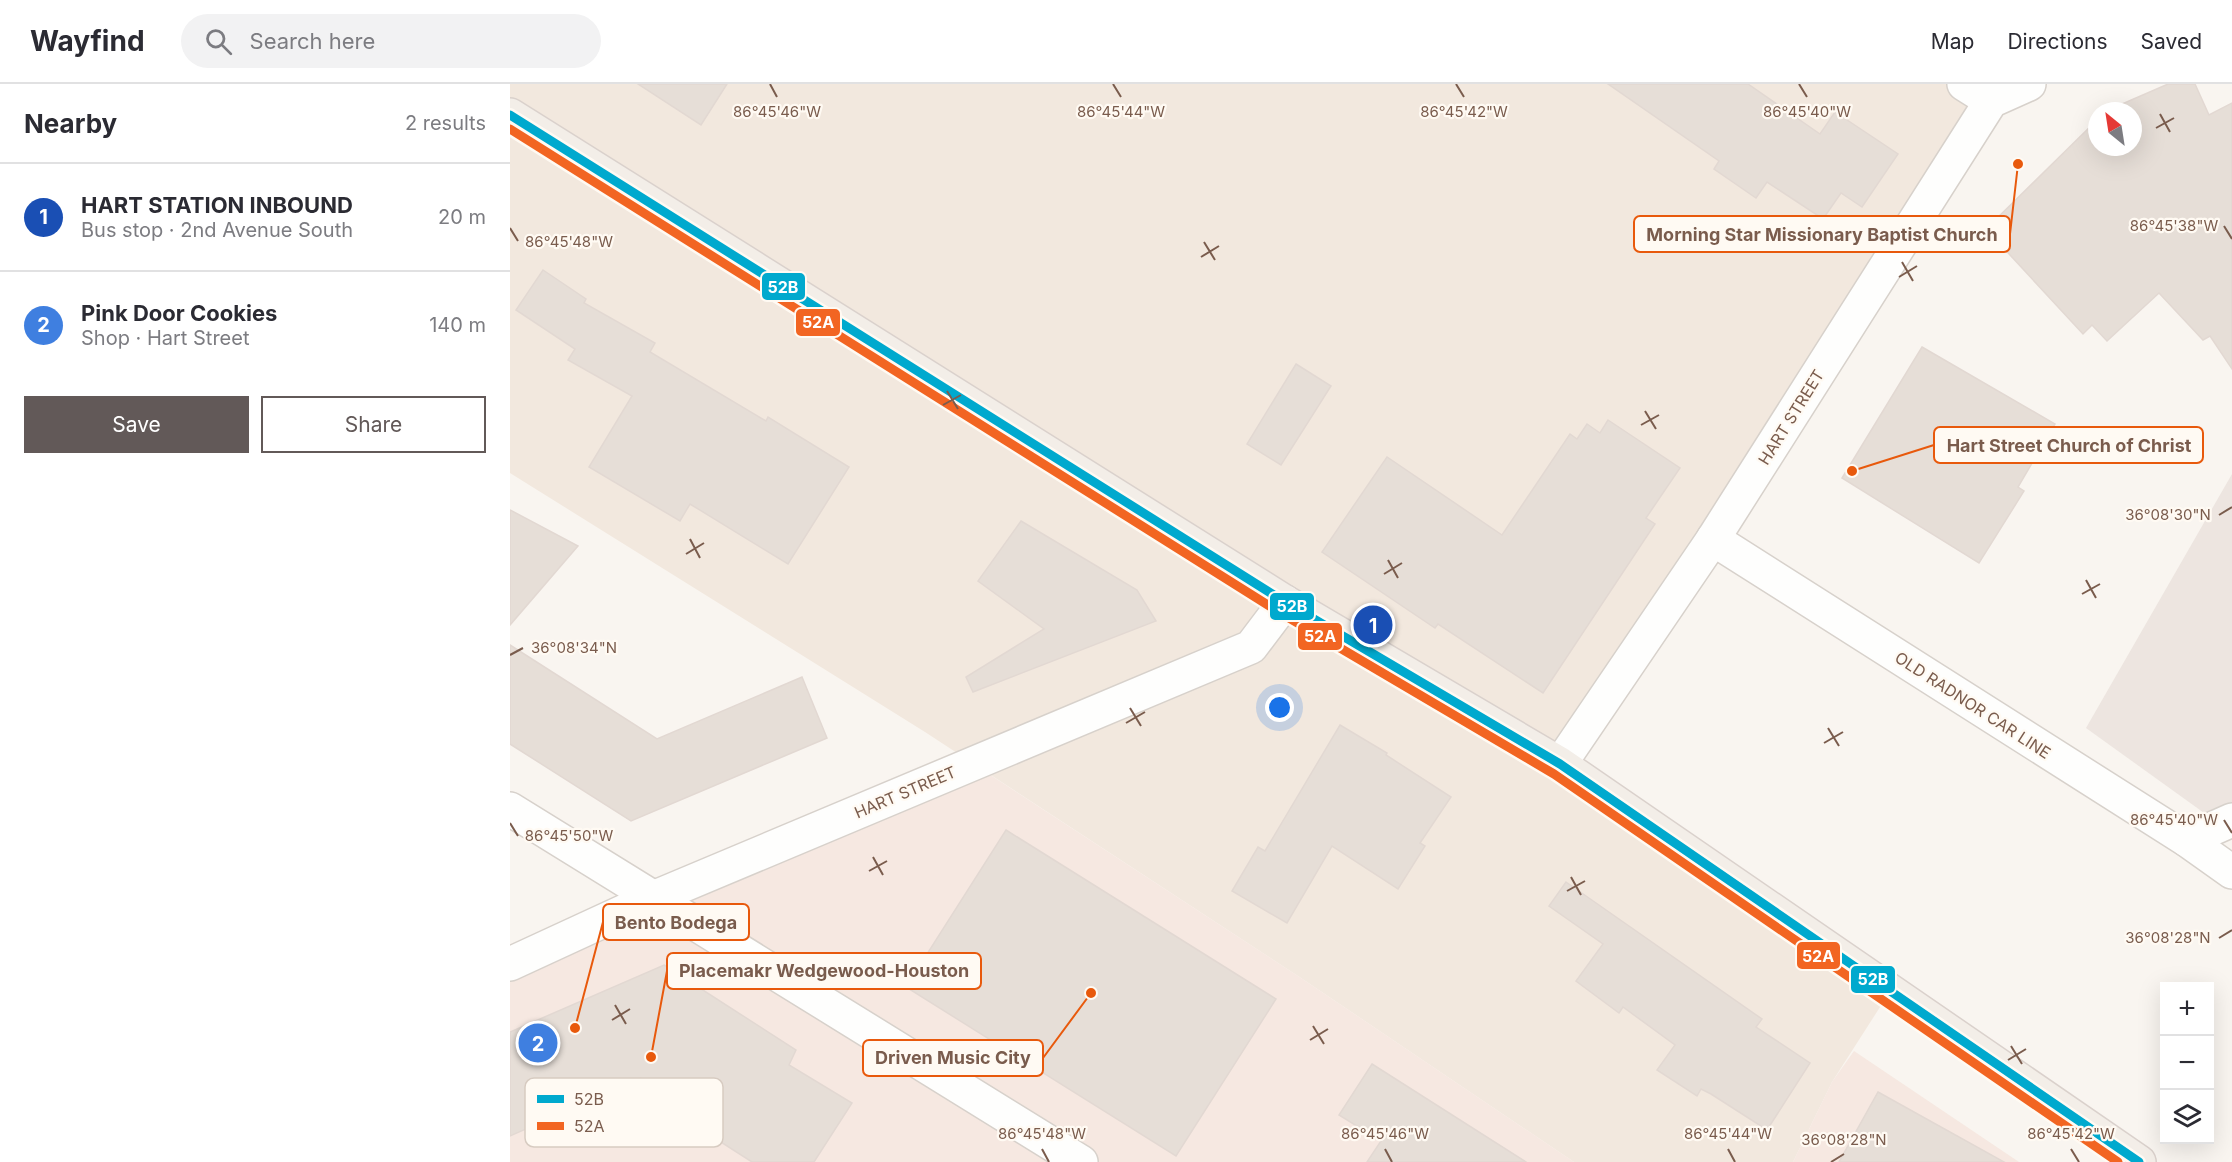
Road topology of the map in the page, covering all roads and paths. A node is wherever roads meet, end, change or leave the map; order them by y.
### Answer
1 (2029, 84) edge
2 (1978, 92) edge
3 (510, 115) edge
4 (1713, 539) junction
5 (1285, 602) junction
6 (1560, 764) junction
7 (510, 808) edge
8 (2232, 820) edge
9 (2187, 840) junction
10 (2232, 872) edge
11 (653, 898) junction
12 (510, 964) edge
13 (1081, 1162) edge
14 (2139, 1162) edge

1 - 2 street, HART STREET
2 - 4 street, HART STREET
3 - 5 main road
4 - 6 street, HART STREET
4 - 9 street, OLD RADNOR CAR LINE
5 - 6 main road
5 - 11 street, HART STREET
6 - 14 main road
7 - 11 street
8 - 9 street
9 - 10 street, OLD RADNOR CAR LINE
11 - 12 street, HART STREET
11 - 13 street

